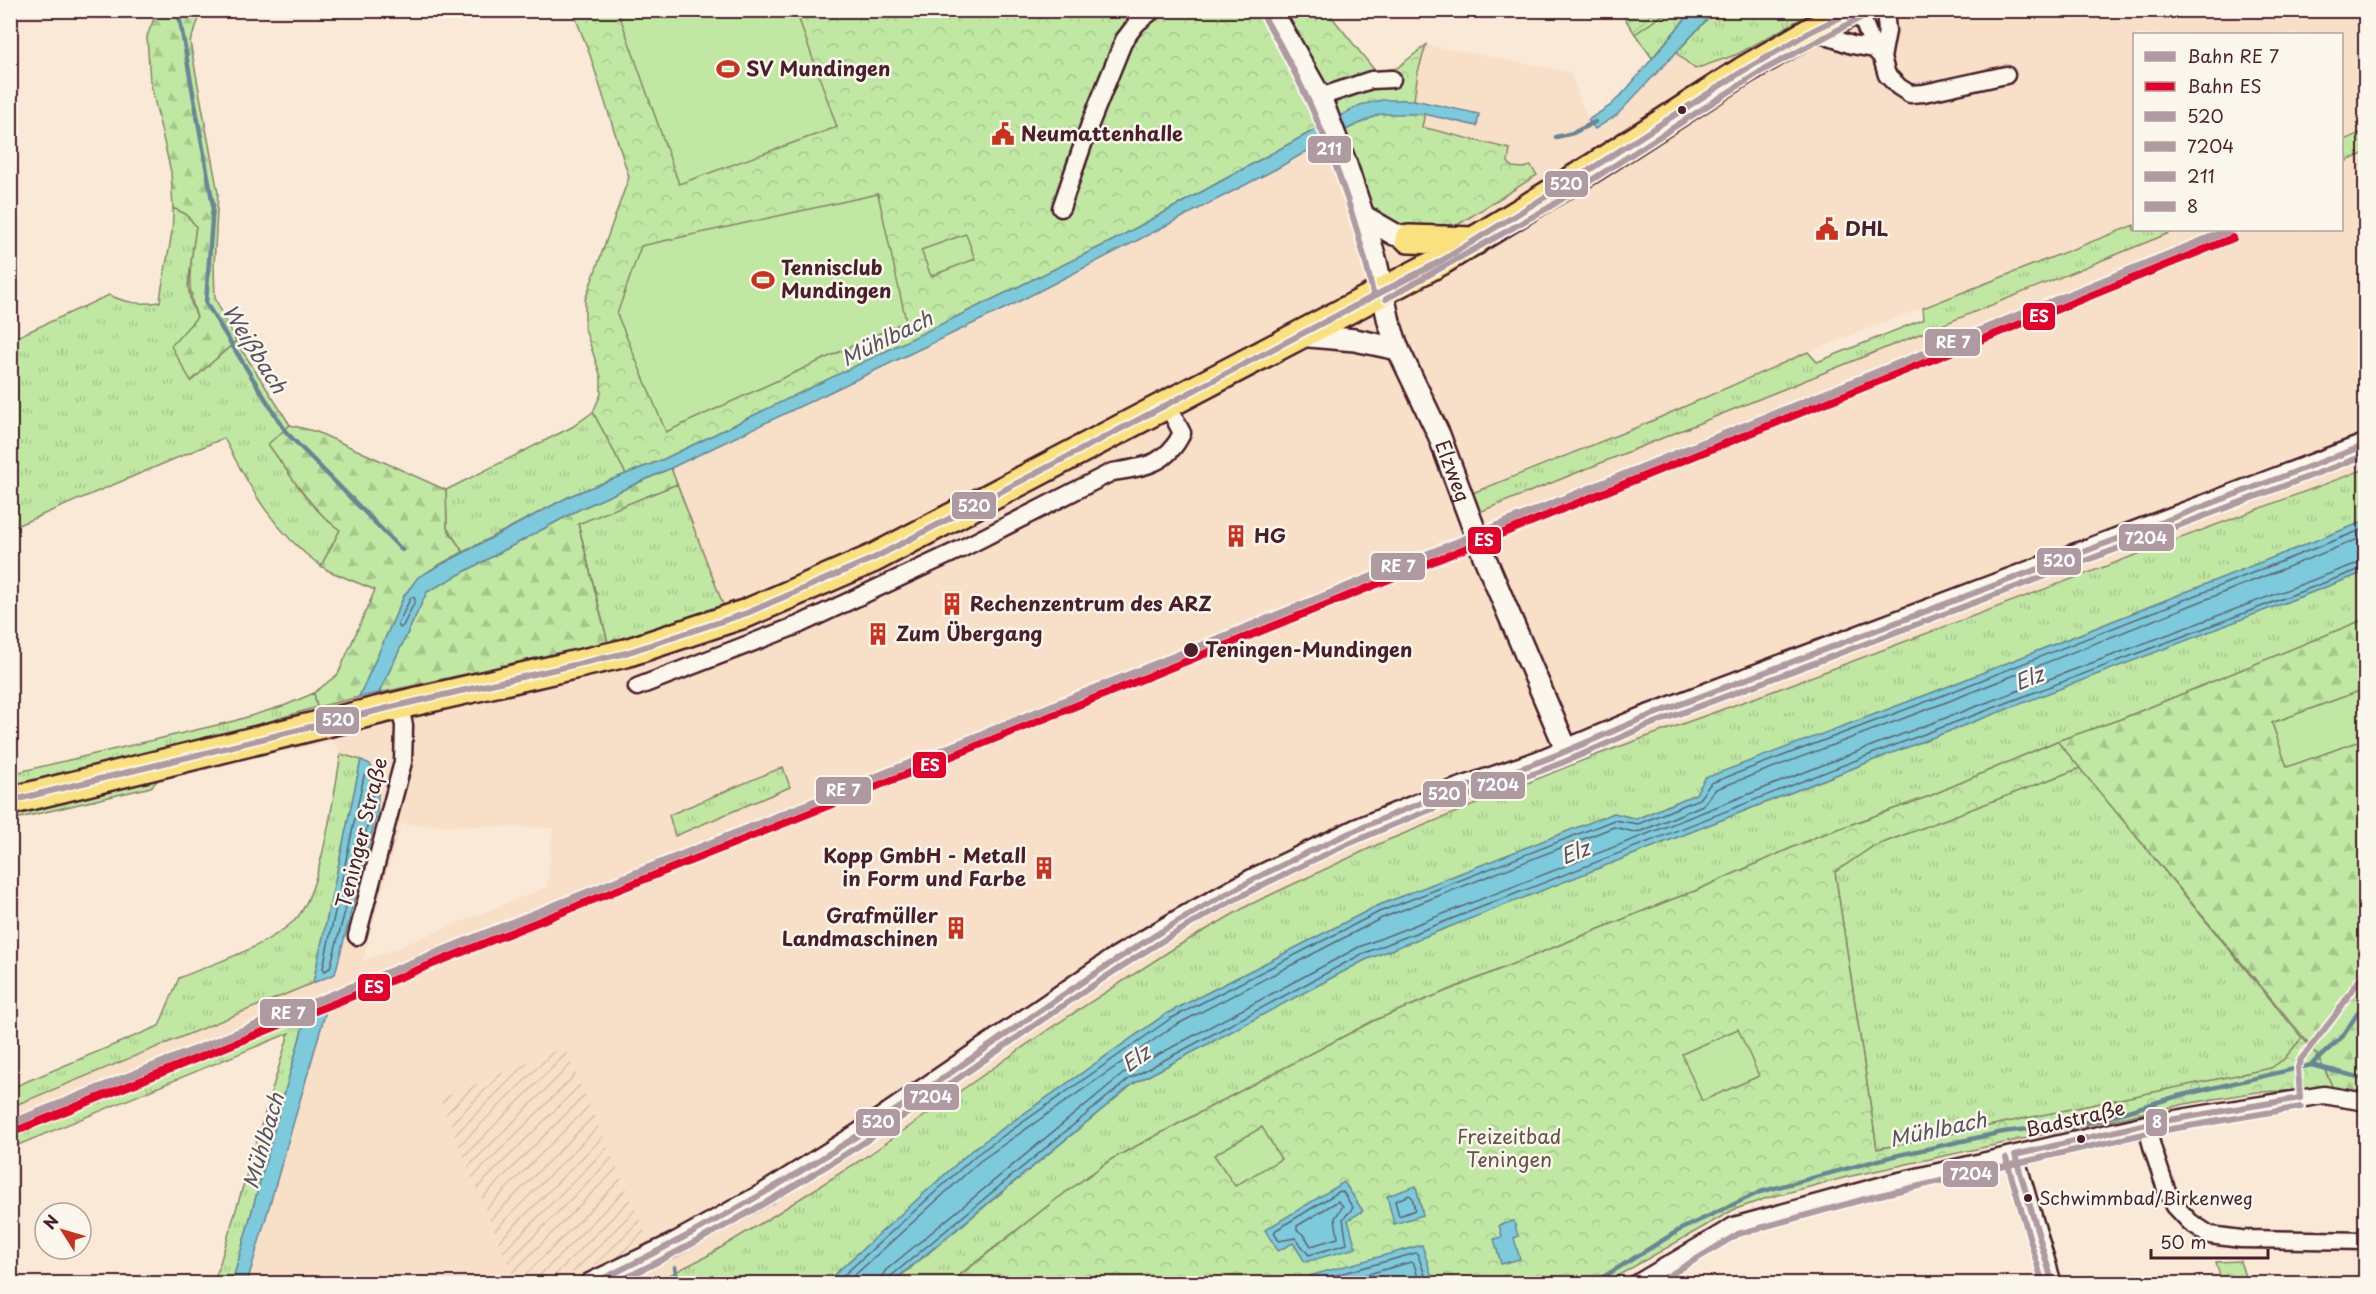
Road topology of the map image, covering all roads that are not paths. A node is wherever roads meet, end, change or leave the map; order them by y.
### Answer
1 (1153, 10) edge
2 (1271, 10) edge
3 (1857, 10) edge
4 (1885, 10) edge
5 (1812, 31) junction
6 (1878, 54) junction
7 (2006, 75) dead end
8 (1392, 79) dead end
9 (1320, 98) junction
10 (1061, 208) dead end
11 (1363, 216) junction
12 (1409, 239) joint
13 (1475, 241) junction
14 (1383, 291) junction
15 (1298, 335) junction
16 (1398, 348) junction
17 (1167, 404) junction
18 (2366, 445) edge
19 (637, 687) dead end
20 (400, 705) junction
21 (1567, 751) junction
22 (10, 801) edge
23 (357, 936) dead end
24 (2366, 1102) edge
25 (2146, 1124) junction
26 (2015, 1155) junction
27 (2366, 1241) edge
28 (591, 1284) edge
29 (1635, 1284) edge
30 (2053, 1284) edge

1 - 10 street
2 - 9 street, Elzweg
3 - 5 main road
3 - 6 street
4 - 6 street
5 - 6 street
5 - 13 main road
6 - 7 street
8 - 9 street
9 - 11 street, Elzweg
11 - 12 street
11 - 14 street, Elzweg
12 - 13 main road
13 - 14 main road
14 - 15 main road
14 - 16 street, Elzweg
15 - 16 street
15 - 17 main road
16 - 21 street, Elzweg
17 - 19 street
17 - 20 main road
18 - 21 street
20 - 22 main road
20 - 23 street, Teninger Straße
21 - 28 street
24 - 25 street, Badstraße
25 - 26 street, Badstraße
25 - 27 street
26 - 29 street, Badstraße
26 - 30 street

